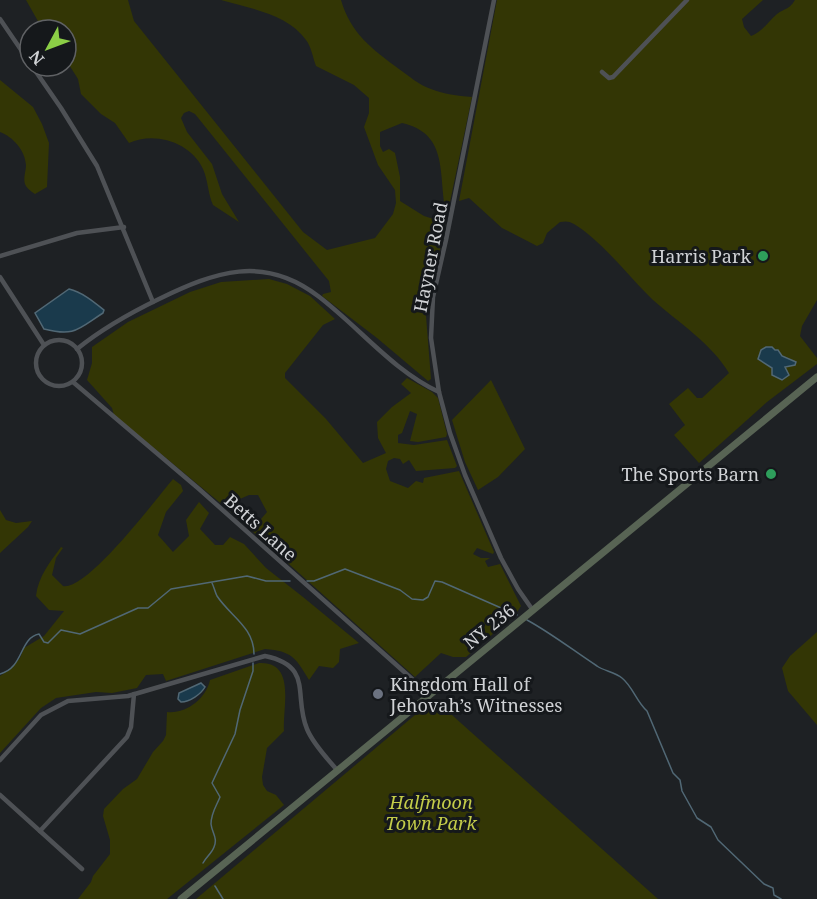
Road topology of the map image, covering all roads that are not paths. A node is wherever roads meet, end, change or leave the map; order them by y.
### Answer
1 (494, 0) edge
2 (687, 0) edge
3 (0, 19) edge
4 (18, 45) edge
5 (602, 72) dead end
6 (41, 78) edge
7 (124, 227) junction
8 (0, 256) edge
9 (0, 277) edge
10 (153, 302) junction
11 (44, 345) junction
12 (77, 349) junction
13 (817, 377) edge
14 (74, 382) junction
15 (439, 393) junction
16 (532, 609) junction
17 (134, 694) junction
18 (429, 694) junction
19 (0, 760) edge
20 (338, 770) junction
21 (0, 795) edge
22 (40, 831) junction
23 (82, 870) dead end
24 (181, 899) edge

1 - 15 street, Hayner Road
2 - 5 street
3 - 4 street
6 - 7 street
7 - 8 street
7 - 10 street
9 - 11 street
10 - 12 street
10 - 15 street
11 - 12 street
11 - 14 street
12 - 14 street
13 - 16 main road, NY 236 / NY 236
14 - 18 street, Betts Lane
15 - 16 street, Hayner Road
16 - 18 main road, NY 236 / NY 236
17 - 19 street
17 - 20 street
17 - 22 street
18 - 20 main road, NY 236 / NY 236
20 - 24 main road, NY 236 / NY 236
21 - 22 street
22 - 23 street

